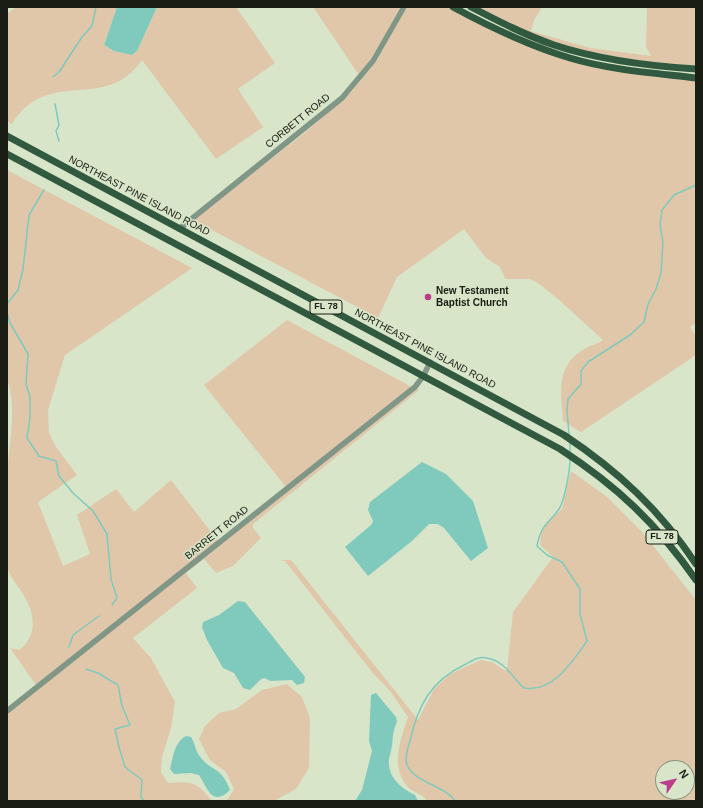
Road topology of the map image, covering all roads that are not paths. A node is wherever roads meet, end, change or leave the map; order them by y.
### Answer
1 (404, 7) edge
2 (453, 7) edge
3 (471, 7) edge
4 (533, 36) junction
5 (529, 44) junction
6 (656, 65) junction
7 (696, 69) edge
8 (655, 73) junction
9 (696, 78) edge
10 (7, 136) edge
11 (7, 154) edge
12 (179, 229) junction
13 (430, 362) junction
14 (424, 375) junction
15 (696, 564) edge
16 (696, 579) edge
17 (7, 711) edge

1 - 12 street, CORBETT ROAD
2 - 5 main road
3 - 4 main road
4 - 5 main road
4 - 6 main road
5 - 8 main road
6 - 7 main road
6 - 8 main road
8 - 9 main road
10 - 12 main road, NORTHEAST PINE ISLAND ROAD / FL 78
11 - 14 main road, FL 78
12 - 13 main road, NORTHEAST PINE ISLAND ROAD / FL 78
13 - 14 street, BARRETT ROAD
13 - 15 main road, NORTHEAST PINE ISLAND ROAD / FL 78
14 - 16 main road, FL 78
14 - 17 street, BARRETT ROAD

